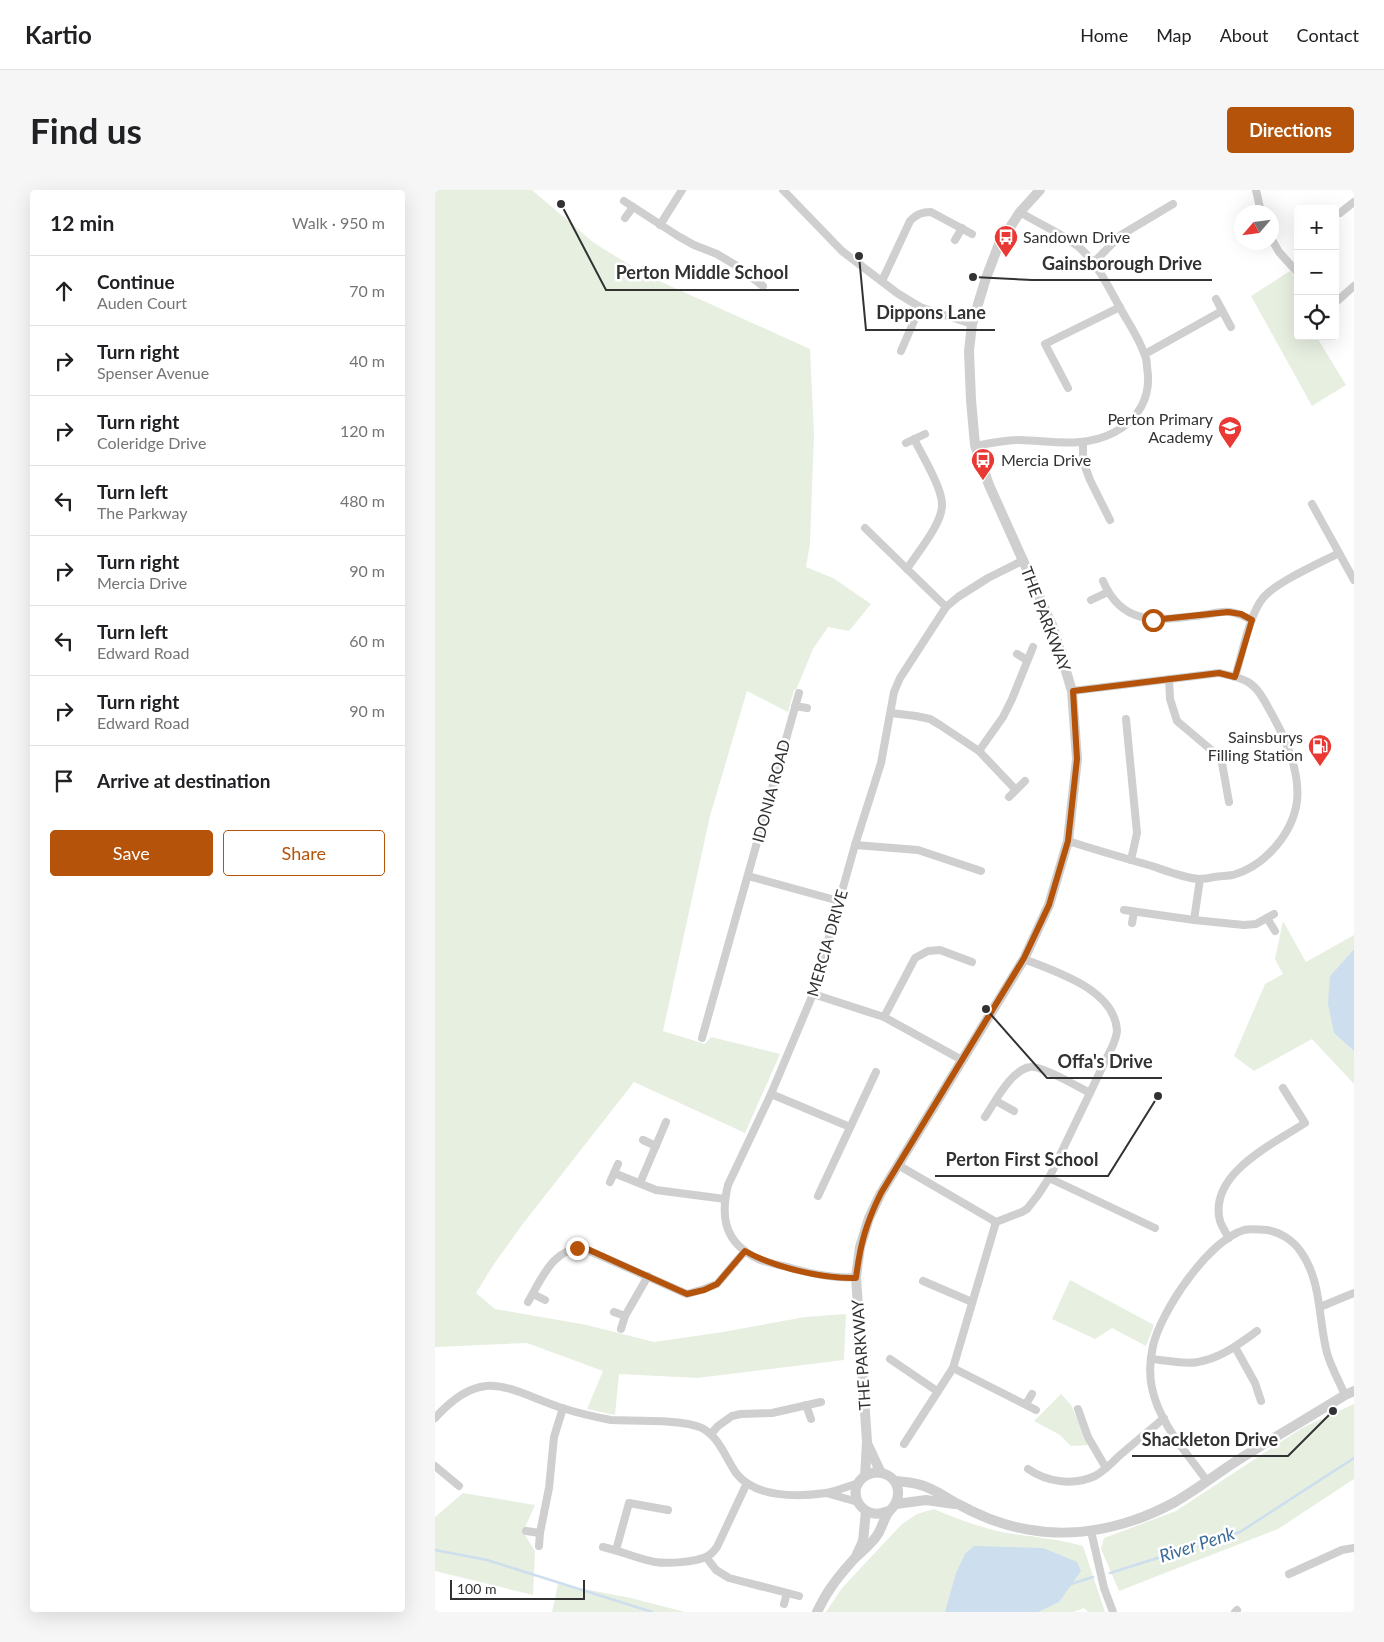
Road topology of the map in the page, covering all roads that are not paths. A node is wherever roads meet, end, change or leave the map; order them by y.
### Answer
1 (682, 190) edge
2 (783, 190) edge
3 (1041, 190) edge
4 (1255, 190) edge
5 (624, 201) dead end
6 (1354, 202) edge
7 (1173, 204) dead end
8 (1259, 205) edge
9 (633, 207) junction
10 (1020, 212) junction
11 (1341, 213) dead end
12 (625, 218) dead end
13 (660, 225) junction
14 (962, 228) junction
15 (972, 234) dead end
16 (955, 240) dead end
17 (1278, 250) edge
18 (1094, 262) junction
19 (1294, 269) edge
20 (759, 271) dead end
21 (754, 279) junction
22 (882, 281) junction
23 (763, 286) dead end
24 (1354, 286) edge
25 (1339, 299) edge
26 (1216, 300) dead end
27 (920, 307) junction
28 (1120, 307) junction
29 (1222, 311) junction
30 (972, 324) junction
31 (1231, 327) dead end
32 (901, 351) dead end
33 (1145, 354) junction
34 (1069, 388) dead end
35 (925, 434) dead end
36 (914, 440) junction
37 (906, 443) dead end
38 (1083, 443) junction
39 (975, 446) junction
40 (1312, 504) dead end
41 (1318, 516) junction
42 (1110, 520) dead end
43 (1310, 520) dead end
44 (865, 528) dead end
45 (1339, 553) junction
46 (1024, 560) junction
47 (907, 569) junction
48 (1354, 580) edge
49 (1103, 581) dead end
50 (1108, 592) junction
51 (1091, 600) dead end
52 (946, 607) junction
53 (1252, 620) junction
54 (1033, 647) dead end
55 (1017, 654) dead end
56 (1027, 660) junction
57 (1235, 677) junction
58 (1169, 678) junction
59 (1073, 691) junction
60 (799, 693) dead end
61 (795, 706) junction
62 (807, 708) dead end
63 (891, 713) junction
64 (1126, 719) dead end
65 (979, 751) junction
66 (1025, 781) dead end
67 (1015, 789) junction
68 (1009, 797) dead end
69 (1229, 802) dead end
70 (1068, 841) junction
71 (855, 845) junction
72 (1131, 860) junction
73 (981, 871) dead end
74 (748, 876) junction
75 (1200, 879) junction
76 (839, 901) junction
77 (1124, 910) dead end
78 (1134, 912) junction
79 (1194, 920) junction
80 (1132, 923) dead end
81 (1275, 931) dead end
82 (1024, 958) junction
83 (972, 962) dead end
84 (813, 994) junction
85 (884, 1017) junction
86 (701, 1038) dead end
87 (962, 1060) junction
88 (876, 1072) dead end
89 (1283, 1088) dead end
90 (1089, 1093) junction
91 (771, 1094) junction
92 (996, 1101) junction
93 (1013, 1111) dead end
94 (985, 1117) dead end
95 (666, 1122) dead end
96 (850, 1127) junction
97 (643, 1140) dead end
98 (656, 1146) junction
99 (618, 1164) dead end
100 (898, 1165) junction
101 (614, 1173) junction
102 (1049, 1178) junction
103 (610, 1182) dead end
104 (639, 1183) junction
105 (818, 1196) dead end
106 (725, 1200) junction
107 (996, 1222) junction
108 (1155, 1228) dead end
109 (1229, 1238) junction
110 (745, 1251) junction
111 (648, 1276) junction
112 (856, 1278) junction
113 (923, 1282) dead end
114 (1354, 1293) edge
115 (533, 1294) junction
116 (545, 1300) dead end
117 (528, 1302) dead end
118 (972, 1302) junction
119 (1320, 1307) junction
120 (614, 1312) dead end
121 (625, 1316) junction
122 (621, 1329) dead end
123 (1257, 1331) dead end
124 (1235, 1348) junction
125 (889, 1359) dead end
126 (1151, 1359) junction
127 (953, 1368) junction
128 (937, 1391) junction
129 (1349, 1393) edge
130 (1033, 1394) dead end
131 (1261, 1401) dead end
132 (821, 1402) dead end
133 (1026, 1404) junction
134 (806, 1405) junction
135 (563, 1408) junction
136 (1078, 1409) dead end
137 (1037, 1410) dead end
138 (435, 1418) edge
139 (1164, 1418) junction
140 (811, 1419) dead end
141 (711, 1434) junction
142 (867, 1442) junction
143 (904, 1444) dead end
144 (435, 1466) edge
145 (1106, 1468) junction
146 (1028, 1469) dead end
147 (881, 1472) junction
148 (862, 1480) junction
149 (895, 1481) junction
150 (1207, 1481) junction
151 (747, 1483) junction
152 (459, 1486) dead end
153 (826, 1493) junction
154 (858, 1502) junction
155 (958, 1504) junction
156 (892, 1508) junction
157 (668, 1510) dead end
158 (866, 1511) junction
159 (526, 1531) dead end
160 (1091, 1531) junction
161 (539, 1533) junction
162 (539, 1546) dead end
163 (603, 1547) dead end
164 (1354, 1548) edge
165 (616, 1550) junction
166 (705, 1557) junction
167 (855, 1559) junction
168 (1301, 1579) dead end
169 (787, 1592) junction
170 (799, 1596) dead end
171 (784, 1604) dead end
172 (817, 1612) edge
173 (1113, 1612) edge

1 - 13 street
2 - 22 street
3 - 10 street, THE PARKWAY
4 - 8 street
5 - 9 street
6 - 11 street
7 - 18 street
9 - 12 street
9 - 13 street
10 - 18 street
10 - 30 street, THE PARKWAY
13 - 21 street
14 - 15 street
14 - 16 street
14 - 22 street
17 - 19 street
18 - 28 street
20 - 21 street
21 - 23 street
22 - 27 street
24 - 25 street
26 - 29 street
27 - 30 street
27 - 32 street
28 - 33 street
28 - 34 street
29 - 31 street
29 - 33 street
30 - 39 street, THE PARKWAY
33 - 38 street
35 - 36 street
36 - 37 street
36 - 47 street
38 - 39 street
38 - 42 street
39 - 46 street, THE PARKWAY
40 - 41 street
41 - 43 street
41 - 45 street
44 - 47 street
45 - 48 street
45 - 53 street
46 - 52 street, MERCIA DRIVE
46 - 59 street, THE PARKWAY
47 - 52 street
49 - 50 street
50 - 51 street
50 - 53 street
52 - 63 street, MERCIA DRIVE
53 - 57 street
54 - 56 street
55 - 56 street
56 - 65 street
57 - 58 street
57 - 75 street
58 - 59 street
58 - 69 street
59 - 70 street, THE PARKWAY
60 - 61 street, IDONIA ROAD
61 - 62 street
61 - 74 street, IDONIA ROAD
63 - 65 street
63 - 71 street, MERCIA DRIVE
64 - 72 street
65 - 67 street
66 - 67 street
67 - 68 street
70 - 72 street
70 - 82 street, THE PARKWAY
71 - 73 street
71 - 76 street, MERCIA DRIVE
72 - 75 street
74 - 76 street
74 - 86 street, IDONIA ROAD
75 - 79 street
76 - 84 street, MERCIA DRIVE
77 - 78 street
78 - 79 street
78 - 80 street
79 - 81 street
82 - 87 street, THE PARKWAY
82 - 90 street
83 - 85 street
84 - 85 street
84 - 91 street, MERCIA DRIVE
85 - 87 street
87 - 100 street, THE PARKWAY
88 - 96 street
89 - 109 street
90 - 92 street
90 - 102 street
91 - 96 street
91 - 106 street, MERCIA DRIVE
92 - 93 street
92 - 94 street
95 - 98 street
96 - 105 street
97 - 98 street
98 - 104 street
99 - 101 street
100 - 107 street
100 - 112 street, THE PARKWAY
101 - 103 street
101 - 104 street
102 - 107 street
102 - 108 street
104 - 106 street
106 - 110 street, MERCIA DRIVE
107 - 118 street
109 - 119 street
109 - 126 street
110 - 111 street
110 - 112 street, MERCIA DRIVE
111 - 115 street
111 - 121 street
112 - 142 street, THE PARKWAY
113 - 118 street
114 - 119 street
115 - 116 street
115 - 117 street
118 - 127 street
119 - 129 street
120 - 121 street
121 - 122 street
123 - 124 street
124 - 126 street
124 - 131 street
125 - 128 street
126 - 139 street
127 - 128 street
127 - 133 street
128 - 143 street
129 - 150 street
130 - 133 street
132 - 134 street
133 - 137 street
134 - 140 street
134 - 141 street
135 - 138 street
135 - 141 street
135 - 161 street
136 - 145 street
139 - 145 street
139 - 150 street
141 - 151 street
142 - 147 street, THE PARKWAY
142 - 148 street, THE PARKWAY
144 - 152 street
145 - 146 street
147 - 148 street
147 - 149 street
148 - 153 street
148 - 154 street
149 - 155 street
149 - 156 street
150 - 160 street
151 - 153 street
151 - 166 street
153 - 154 street
154 - 158 street
155 - 156 street
155 - 160 street
156 - 158 street
156 - 167 street
157 - 165 street
158 - 167 street
159 - 161 street
160 - 173 street
161 - 162 street
163 - 165 street
164 - 168 street
165 - 166 street
166 - 169 street
167 - 172 street
169 - 170 street
169 - 171 street

